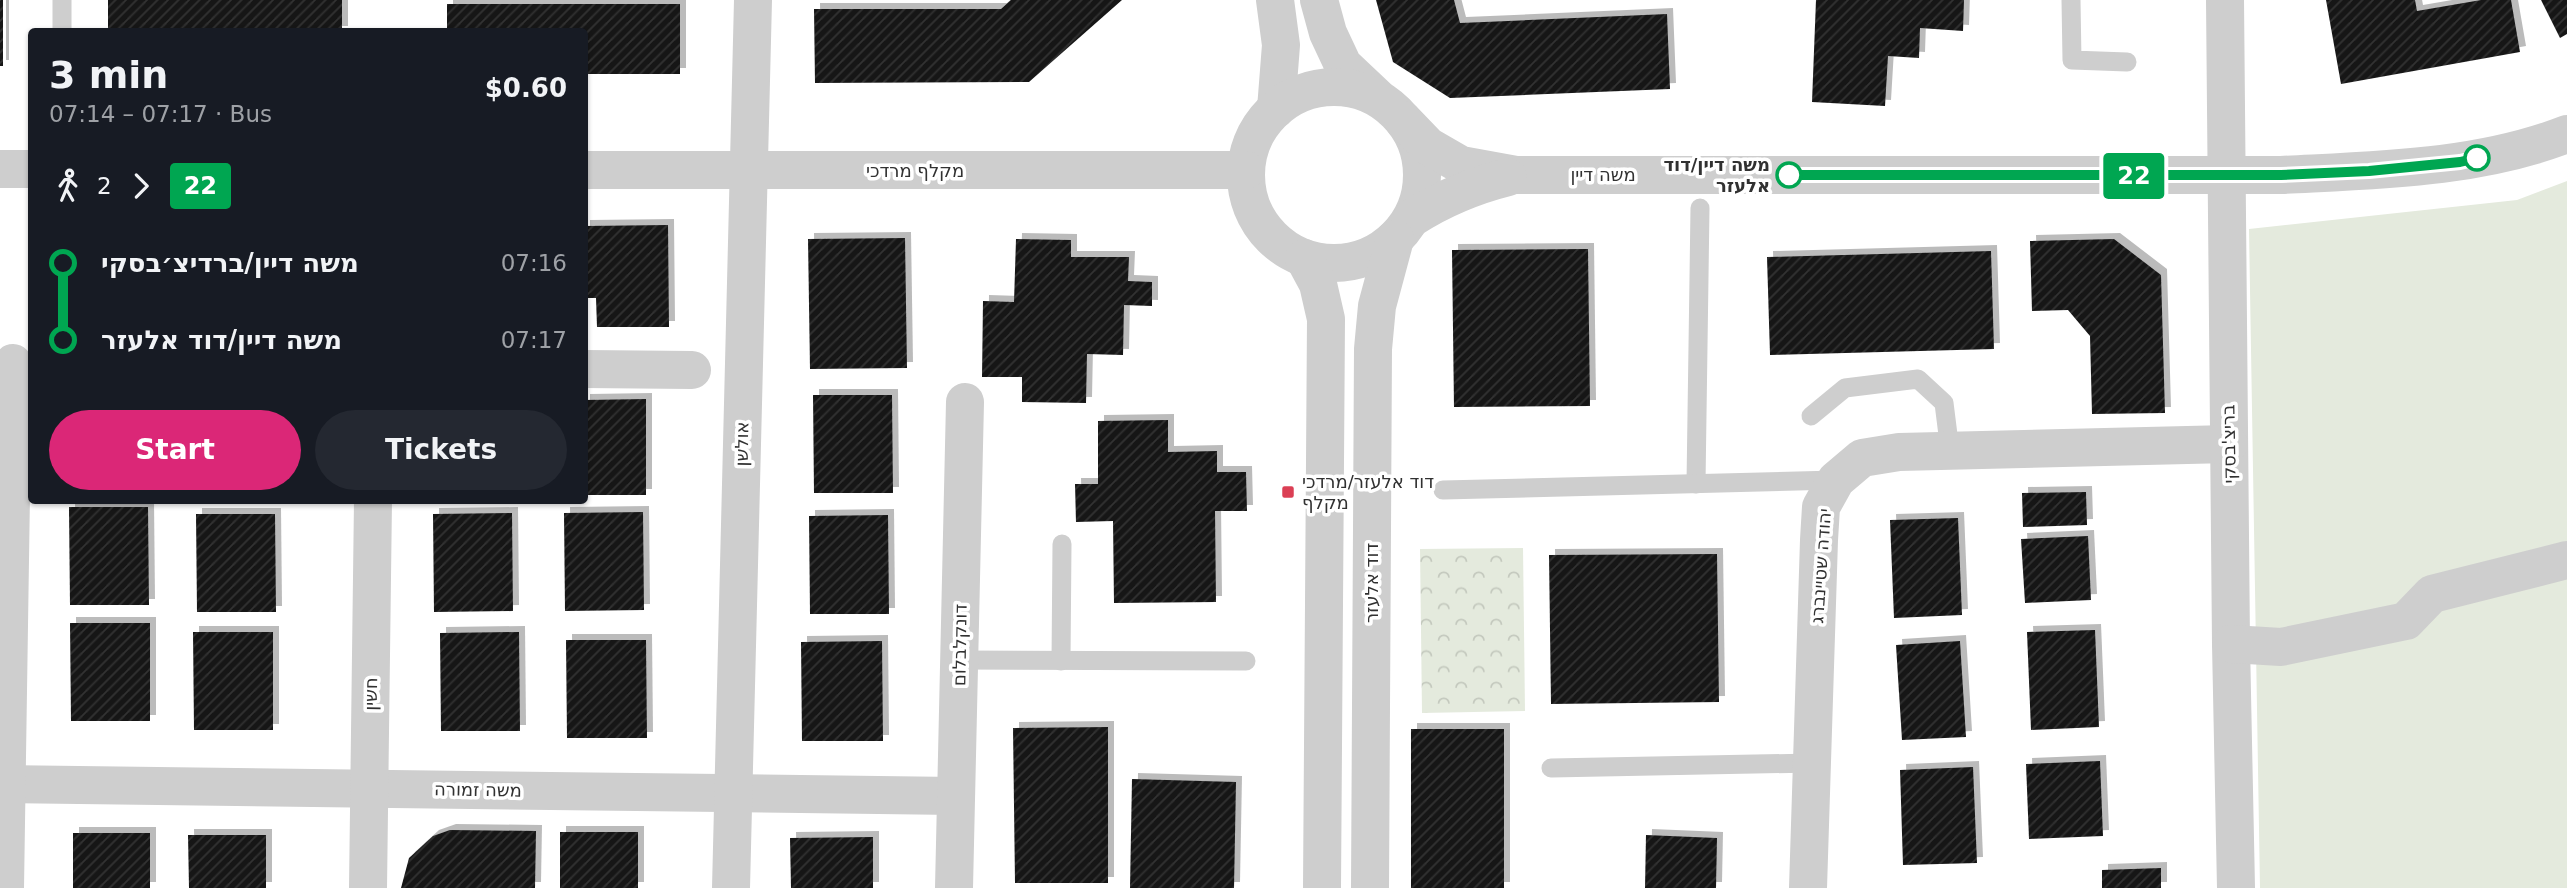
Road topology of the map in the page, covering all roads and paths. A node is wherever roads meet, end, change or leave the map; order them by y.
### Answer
1 (62, 0) edge
2 (753, 0) edge
3 (1275, 0) edge
4 (1319, 0) edge
5 (2071, 0) edge
6 (2225, 0) edge
7 (62, 28) edge
8 (2127, 62) dead end
9 (1276, 110) junction
10 (1391, 110) junction
11 (2567, 134) edge
12 (0, 169) edge
13 (28, 169) edge
14 (588, 170) edge
15 (1247, 170) junction
16 (749, 171) junction
17 (1516, 175) junction
18 (2225, 176) junction
19 (1700, 208) dead end
20 (1404, 228) junction
21 (1304, 258) junction
22 (15, 363) edge
23 (588, 369) edge
24 (692, 370) dead end
25 (965, 402) dead end
26 (1811, 416) dead end
27 (2229, 444) junction
28 (1950, 451) junction
29 (1836, 480) junction
30 (1696, 484) junction
31 (1443, 489) dead end
32 (373, 504) edge
33 (1062, 544) dead end
34 (2567, 560) edge
35 (2231, 644) junction
36 (959, 660) junction
37 (1061, 661) junction
38 (1246, 661) dead end
39 (1812, 763) junction
40 (1551, 768) dead end
41 (3, 784) edge
42 (370, 789) junction
43 (733, 793) junction
44 (956, 796) junction
45 (5, 888) edge
46 (368, 888) edge
47 (731, 888) edge
48 (954, 888) edge
49 (1322, 888) edge
50 (1370, 888) edge
51 (1808, 888) edge
52 (2236, 888) edge

1 - 7 lane
2 - 16 street, אולשן
3 - 9 street
4 - 10 street
5 - 8 lane
6 - 18 street, בריצ'בסקי
9 - 10 street
9 - 15 street
10 - 17 street, משה דיין
10 - 20 street
11 - 18 street, משה דיין
12 - 13 street
14 - 16 street, מקלף מרדכי
15 - 16 street, מקלף מרדכי
15 - 21 street
16 - 43 street, אולשן
17 - 18 street, משה דיין
17 - 20 street, משה דיין
18 - 27 street, בריצ'בסקי
19 - 30 lane
20 - 21 street
20 - 50 street, דוד אלעזר
21 - 49 street
22 - 41 street
23 - 24 street
25 - 36 street, דונקלבלום
26 - 28 lane
27 - 28 street, יהודה שטיינברג
27 - 35 street, בריצ'בסקי
28 - 29 street, יהודה שטיינברג
29 - 30 lane
29 - 39 street, יהודה שטיינברג
30 - 31 lane
32 - 42 street, חשין
33 - 37 lane
34 - 35 street
35 - 52 street, בריצ'בסקי
36 - 37 lane
36 - 44 street, דונקלבלום
37 - 38 lane
39 - 40 lane
39 - 51 street, יהודה שטיינברג
41 - 42 street, משה זמורה
41 - 45 street
42 - 43 street, משה זמורה
42 - 46 street, חשין
43 - 44 street, משה זמורה
43 - 47 street, אולשן
44 - 48 street, דונקלבלום

